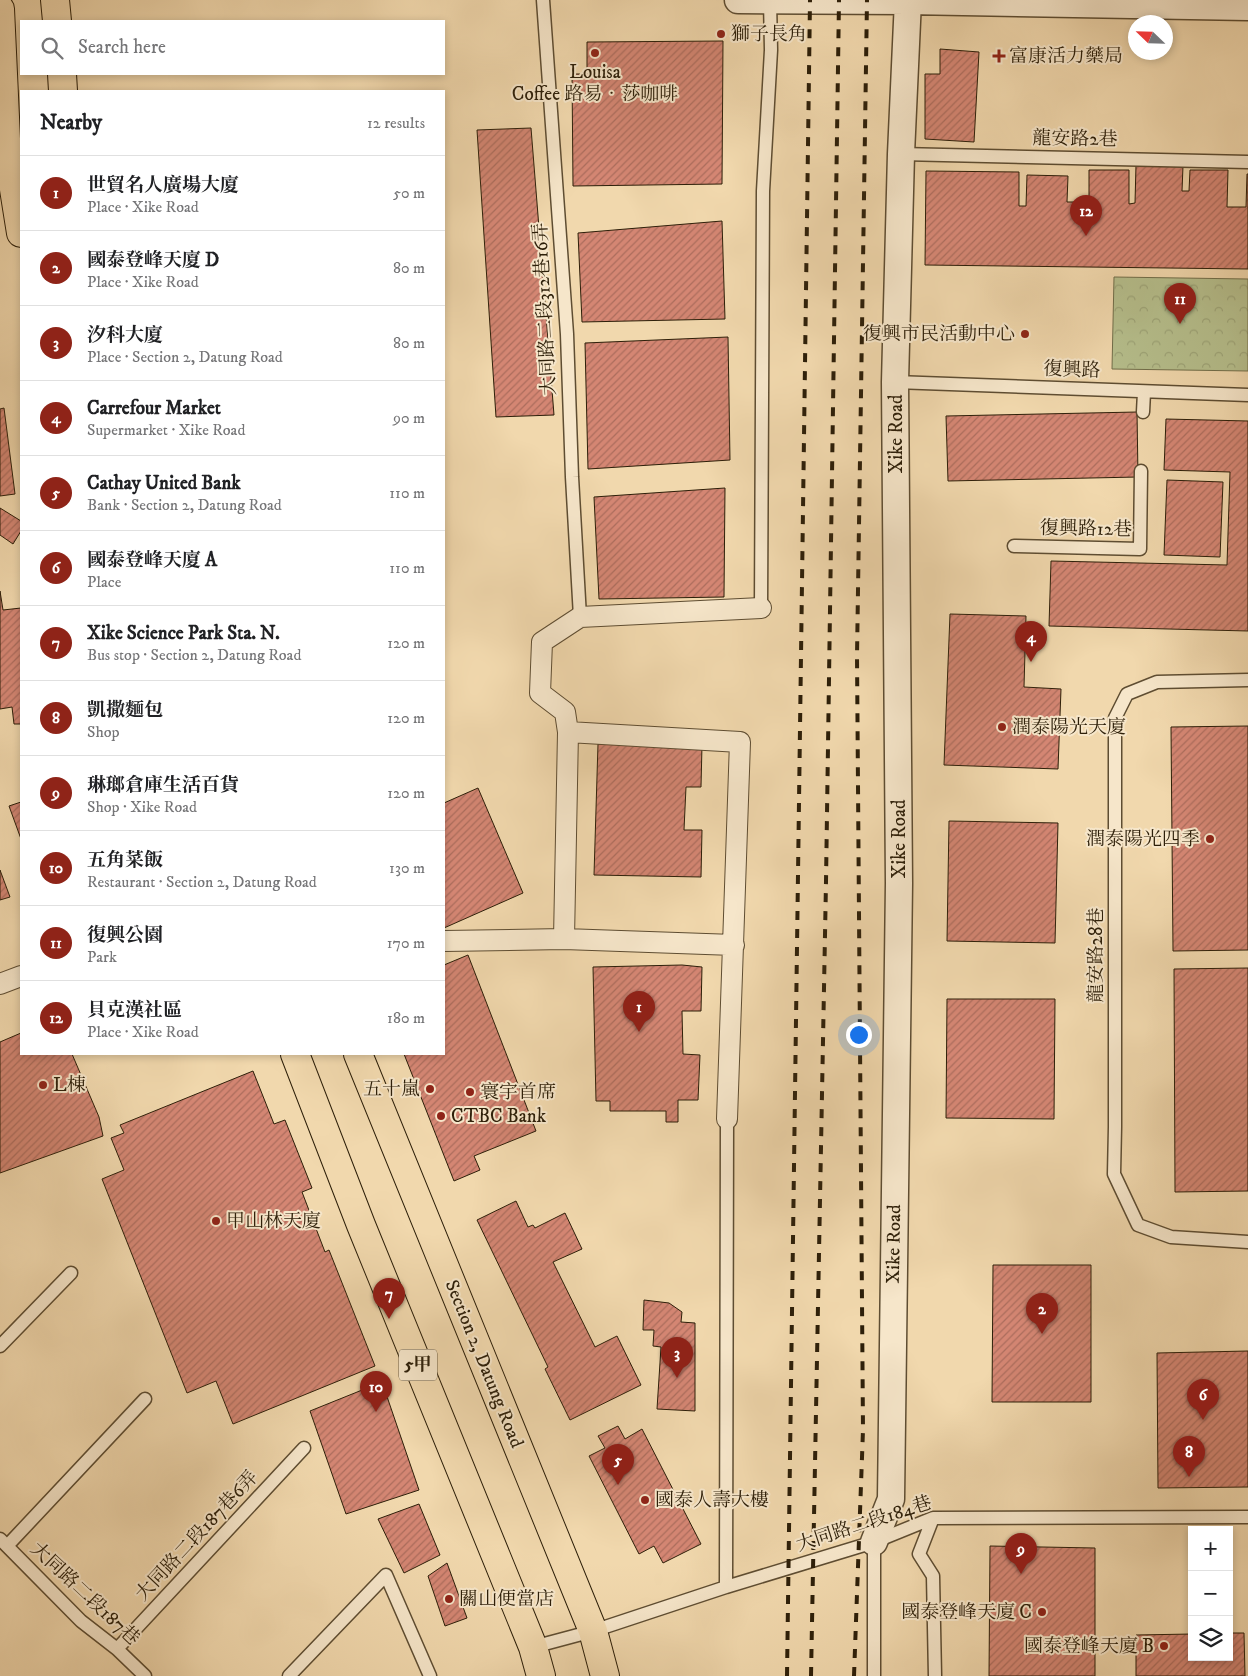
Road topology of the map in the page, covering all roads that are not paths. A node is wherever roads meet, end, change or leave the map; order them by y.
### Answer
1 (55, 0) edge
2 (543, 0) edge
3 (738, 0) edge
4 (770, 0) edge
5 (908, 0) edge
6 (1248, 7) edge
7 (0, 9) edge
8 (57, 20) edge
9 (62, 75) edge
10 (63, 90) edge
11 (901, 154) junction
12 (1248, 162) edge
13 (20, 227) edge
14 (895, 382) junction
15 (1144, 392) junction
16 (1248, 395) edge
17 (1143, 412) dead end
18 (1141, 472) dead end
19 (1014, 546) dead end
20 (761, 608) joint
21 (580, 617) junction
22 (1248, 680) edge
23 (568, 732) junction
24 (564, 939) junction
25 (445, 941) edge
26 (734, 945) junction
27 (20, 976) edge
28 (0, 984) edge
29 (295, 1055) edge
30 (358, 1055) edge
31 (727, 1119) joint
32 (1248, 1242) edge
33 (71, 1273) dead end
34 (0, 1346) edge
35 (145, 1399) dead end
36 (304, 1448) dead end
37 (1248, 1517) edge
38 (933, 1518) junction
39 (3, 1542) edge
40 (874, 1542) junction
41 (726, 1587) junction
42 (593, 1631) junction
43 (533, 1647) junction
44 (117, 1650) junction
45 (145, 1676) edge
46 (289, 1676) edge
47 (430, 1676) edge
48 (541, 1676) edge
49 (605, 1676) edge
50 (874, 1676) edge
51 (935, 1676) edge

1 - 8 main road
2 - 21 lane, 大同路二段312巷16弄
3 - 4 street
4 - 5 street
4 - 20 lane
5 - 6 street
5 - 11 street, Xike Road
7 - 13 main road
9 - 10 main road
11 - 12 lane, 龍安路2巷
11 - 14 street, Xike Road
14 - 15 lane, 復興路
14 - 40 street, Xike Road
15 - 16 lane, 復興路
15 - 17 lane
18 - 19 lane, 復興路12巷
20 - 21 street
21 - 23 street
22 - 32 lane, 龍安路28巷
23 - 24 street
23 - 26 street
24 - 25 street
24 - 26 street
26 - 31 street
27 - 28 street
29 - 43 main road, 5甲
30 - 42 main road, Section 2, Datung Road
31 - 41 lane
33 - 34 lane
35 - 39 lane
36 - 44 lane, 大同路二段187巷6弄
37 - 38 lane, 大同路二段184巷
38 - 40 lane, 大同路二段184巷
38 - 51 lane
39 - 44 lane, 大同路二段187巷
40 - 41 lane, 大同路二段184巷
40 - 50 lane, Xike Road
41 - 42 lane, 大同路二段184巷
42 - 43 lane, 大同路二段184巷
42 - 49 main road, Section 2, Datung Road
43 - 48 main road, 5甲
44 - 45 lane, 大同路二段187巷
46 - 47 lane

